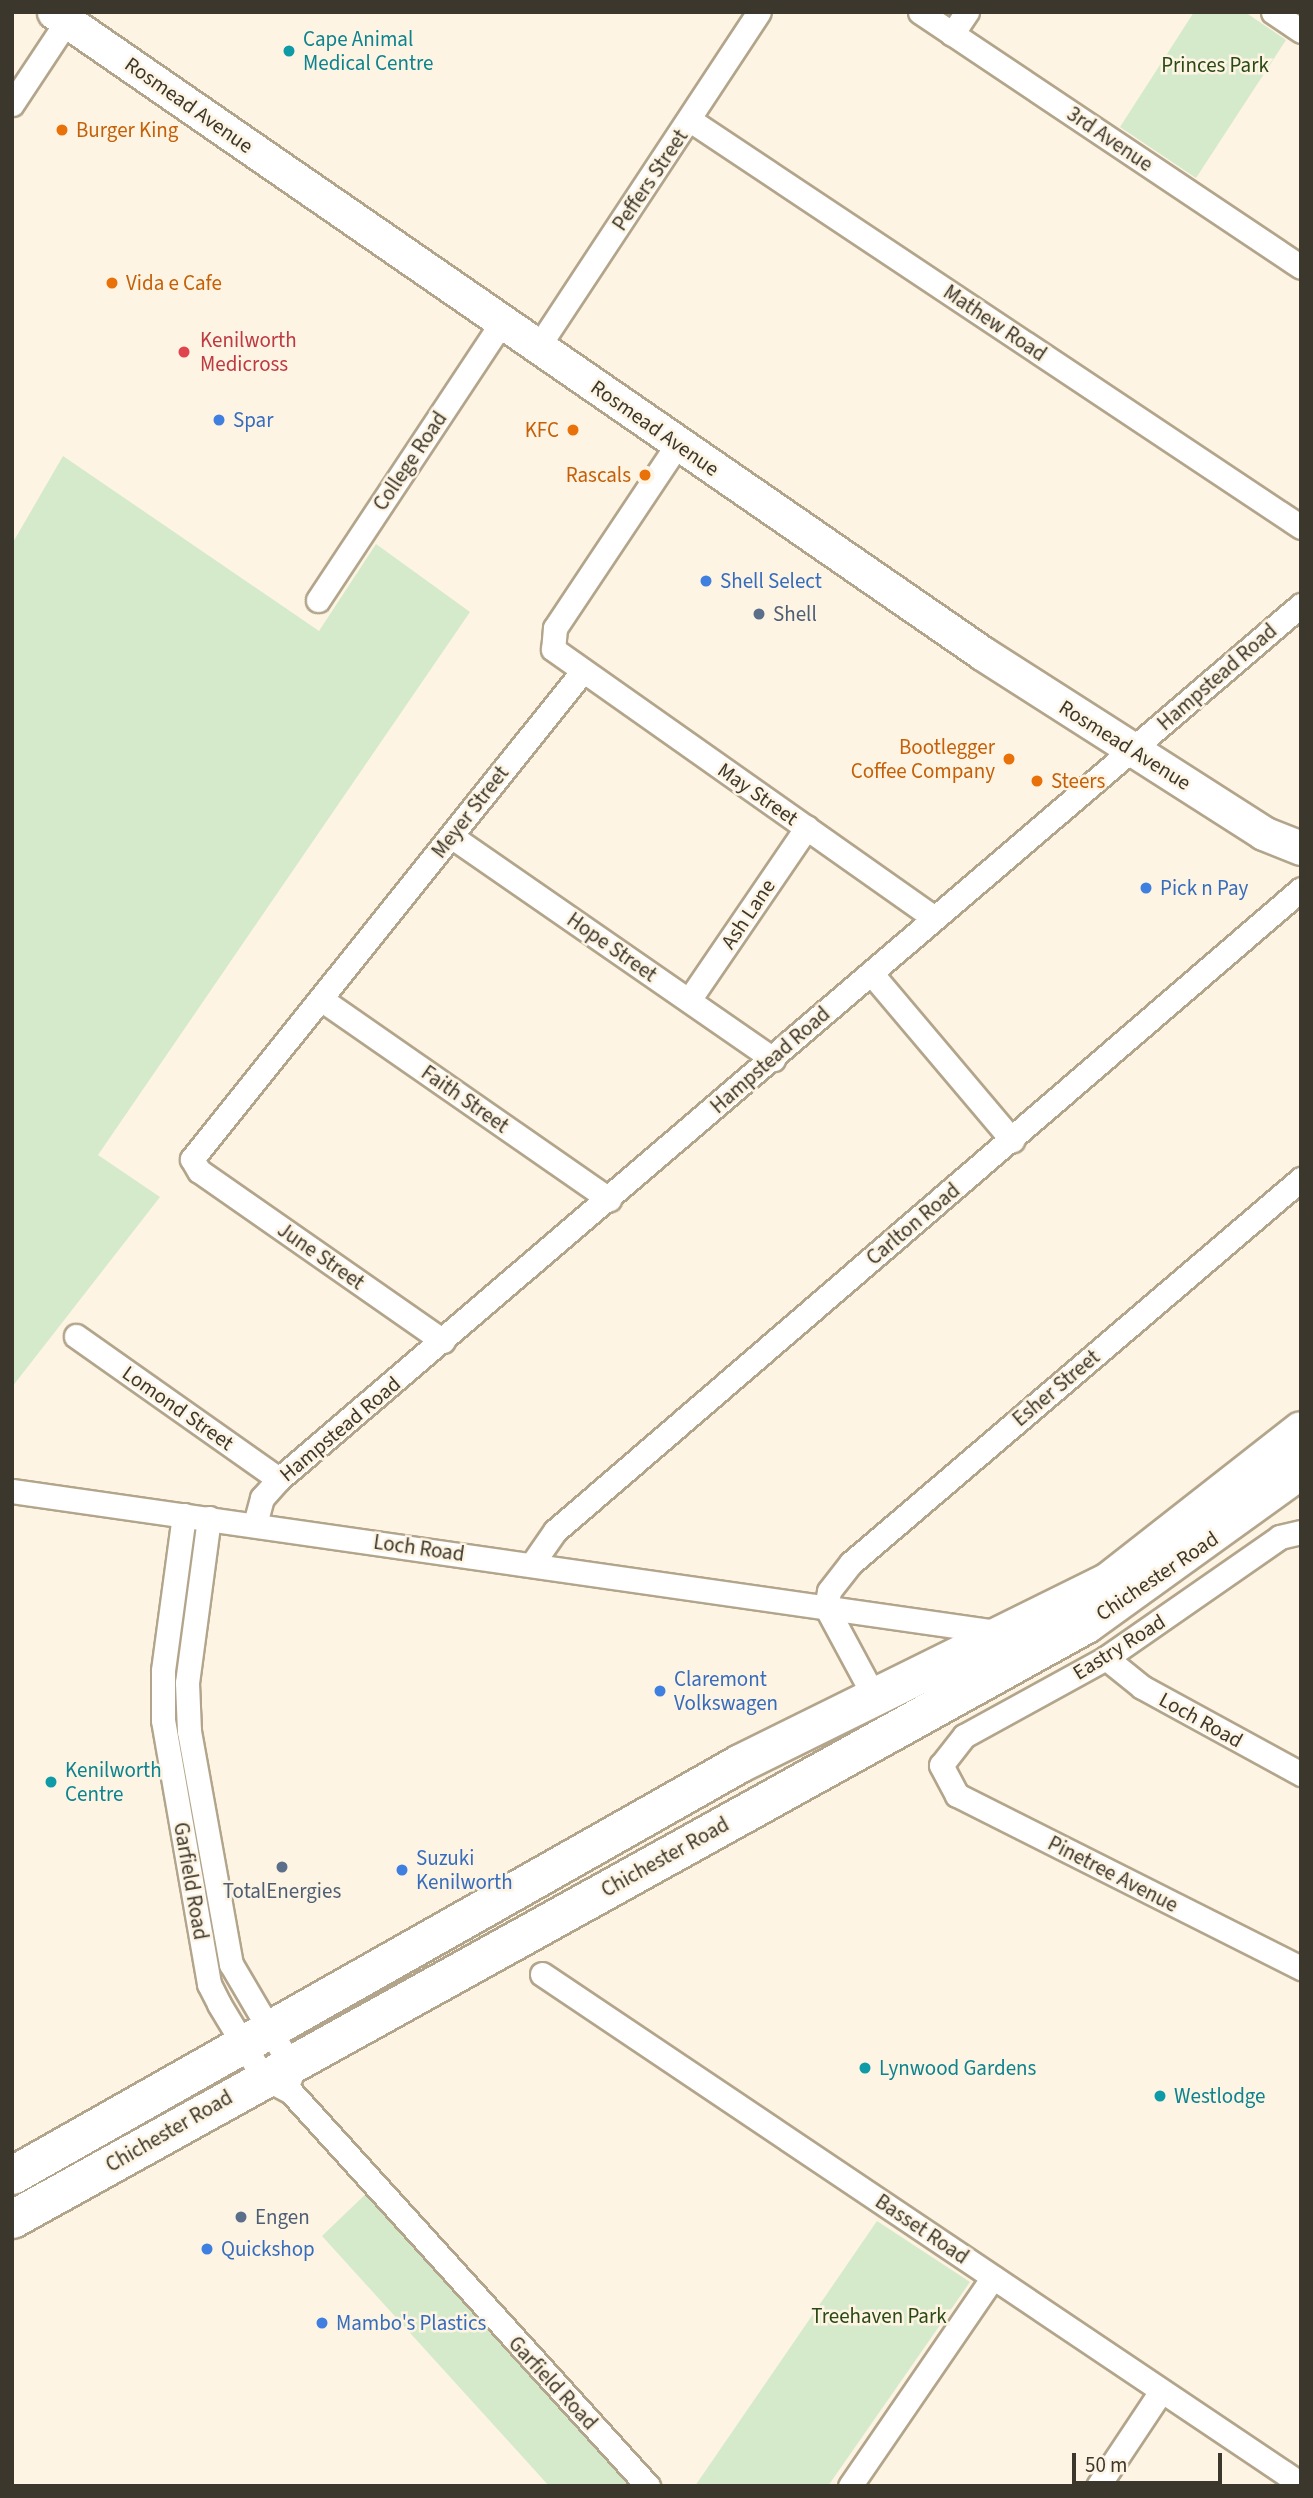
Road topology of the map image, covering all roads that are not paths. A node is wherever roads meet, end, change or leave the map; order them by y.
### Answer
1 (759, 12) edge
2 (920, 12) edge
3 (967, 12) edge
4 (1273, 12) edge
5 (61, 17) edge
6 (1301, 31) edge
7 (952, 34) junction
8 (12, 104) edge
9 (690, 120) junction
10 (1301, 267) edge
11 (502, 322) junction
12 (538, 347) junction
13 (677, 445) junction
14 (1301, 527) edge
15 (318, 600) dead end
16 (1301, 605) edge
17 (582, 671) junction
18 (1132, 750) junction
19 (807, 828) junction
20 (1263, 833) junction
21 (451, 836) junction
22 (1301, 848) edge
23 (1301, 872) edge
24 (1301, 889) edge
25 (934, 918) junction
26 (871, 973) junction
27 (321, 999) junction
28 (689, 1000) junction
29 (773, 1059) junction
30 (1012, 1140) junction
31 (199, 1171) joint
32 (1301, 1179) edge
33 (609, 1199) junction
34 (76, 1336) dead end
35 (443, 1341) junction
36 (1301, 1430) edge
37 (1301, 1469) edge
38 (279, 1479) junction
39 (12, 1491) edge
40 (184, 1515) junction
41 (209, 1518) junction
42 (255, 1524) junction
43 (1301, 1532) edge
44 (532, 1564) junction
45 (826, 1607) junction
46 (1010, 1631) junction
47 (1106, 1658) junction
48 (873, 1696) junction
49 (941, 1765) joint
50 (1301, 1774) edge
51 (1301, 1968) edge
52 (542, 1974) dead end
53 (271, 2062) junction
54 (12, 2175) edge
55 (12, 2219) edge
56 (993, 2277) junction
57 (1161, 2391) junction
58 (1301, 2484) edge
59 (648, 2486) edge
60 (850, 2486) edge
61 (1098, 2486) edge

1 - 9 street, Peffers Street
2 - 7 street, 3rd Avenue
3 - 7 street
4 - 6 street
5 - 8 street
5 - 11 main road, Rosmead Avenue
7 - 10 street, 3rd Avenue
9 - 12 street, Peffers Street
9 - 14 street, Mathew Road
11 - 12 main road, Rosmead Avenue
11 - 15 street, College Road
12 - 13 main road, Rosmead Avenue
13 - 17 street
13 - 18 main road, Rosmead Avenue
16 - 18 street, Hampstead Road
17 - 19 street, May Street
17 - 21 street, Meyer Street
18 - 20 main road, Rosmead Avenue
18 - 25 street, Hampstead Road
19 - 25 street, May Street
19 - 28 street, Ash Lane
20 - 22 main road, Rosmead Avenue
20 - 23 main road, Rosmead Avenue
21 - 27 street, Meyer Street
21 - 28 street, Hope Street
24 - 30 street, Carlton Road
25 - 26 street, Hampstead Road
26 - 29 street, Hampstead Road
26 - 30 street
27 - 31 street, Meyer Street
27 - 33 street, Faith Street
28 - 29 street, Hope Street
29 - 33 street, Hampstead Road
30 - 44 street, Carlton Road
31 - 35 street, June Street
32 - 45 street, Esher Street
33 - 35 street, Hampstead Road
34 - 38 street, Lomond Street
35 - 38 street, Hampstead Road
36 - 46 main road, Chichester Road
37 - 53 main road, Chichester Road
38 - 42 street, Hampstead Road
39 - 40 street, Loch Road
40 - 41 street, Loch Road
40 - 53 street, Garfield Road
41 - 42 street, Loch Road
41 - 53 street, Garfield Road
42 - 44 street, Loch Road
43 - 47 street, Eastry Road
44 - 45 street, Loch Road
45 - 46 street, Loch Road
45 - 48 street
46 - 48 main road, Chichester Road
47 - 49 street, Eastry Road
47 - 50 street, Loch Road
48 - 53 main road, Chichester Road
49 - 51 street, Pinetree Avenue
52 - 56 street, Basset Road
53 - 54 main road, Chichester Road
53 - 55 main road, Chichester Road
53 - 59 street, Garfield Road
56 - 57 street, Basset Road
56 - 60 street
57 - 58 street, Basset Road
57 - 61 street

